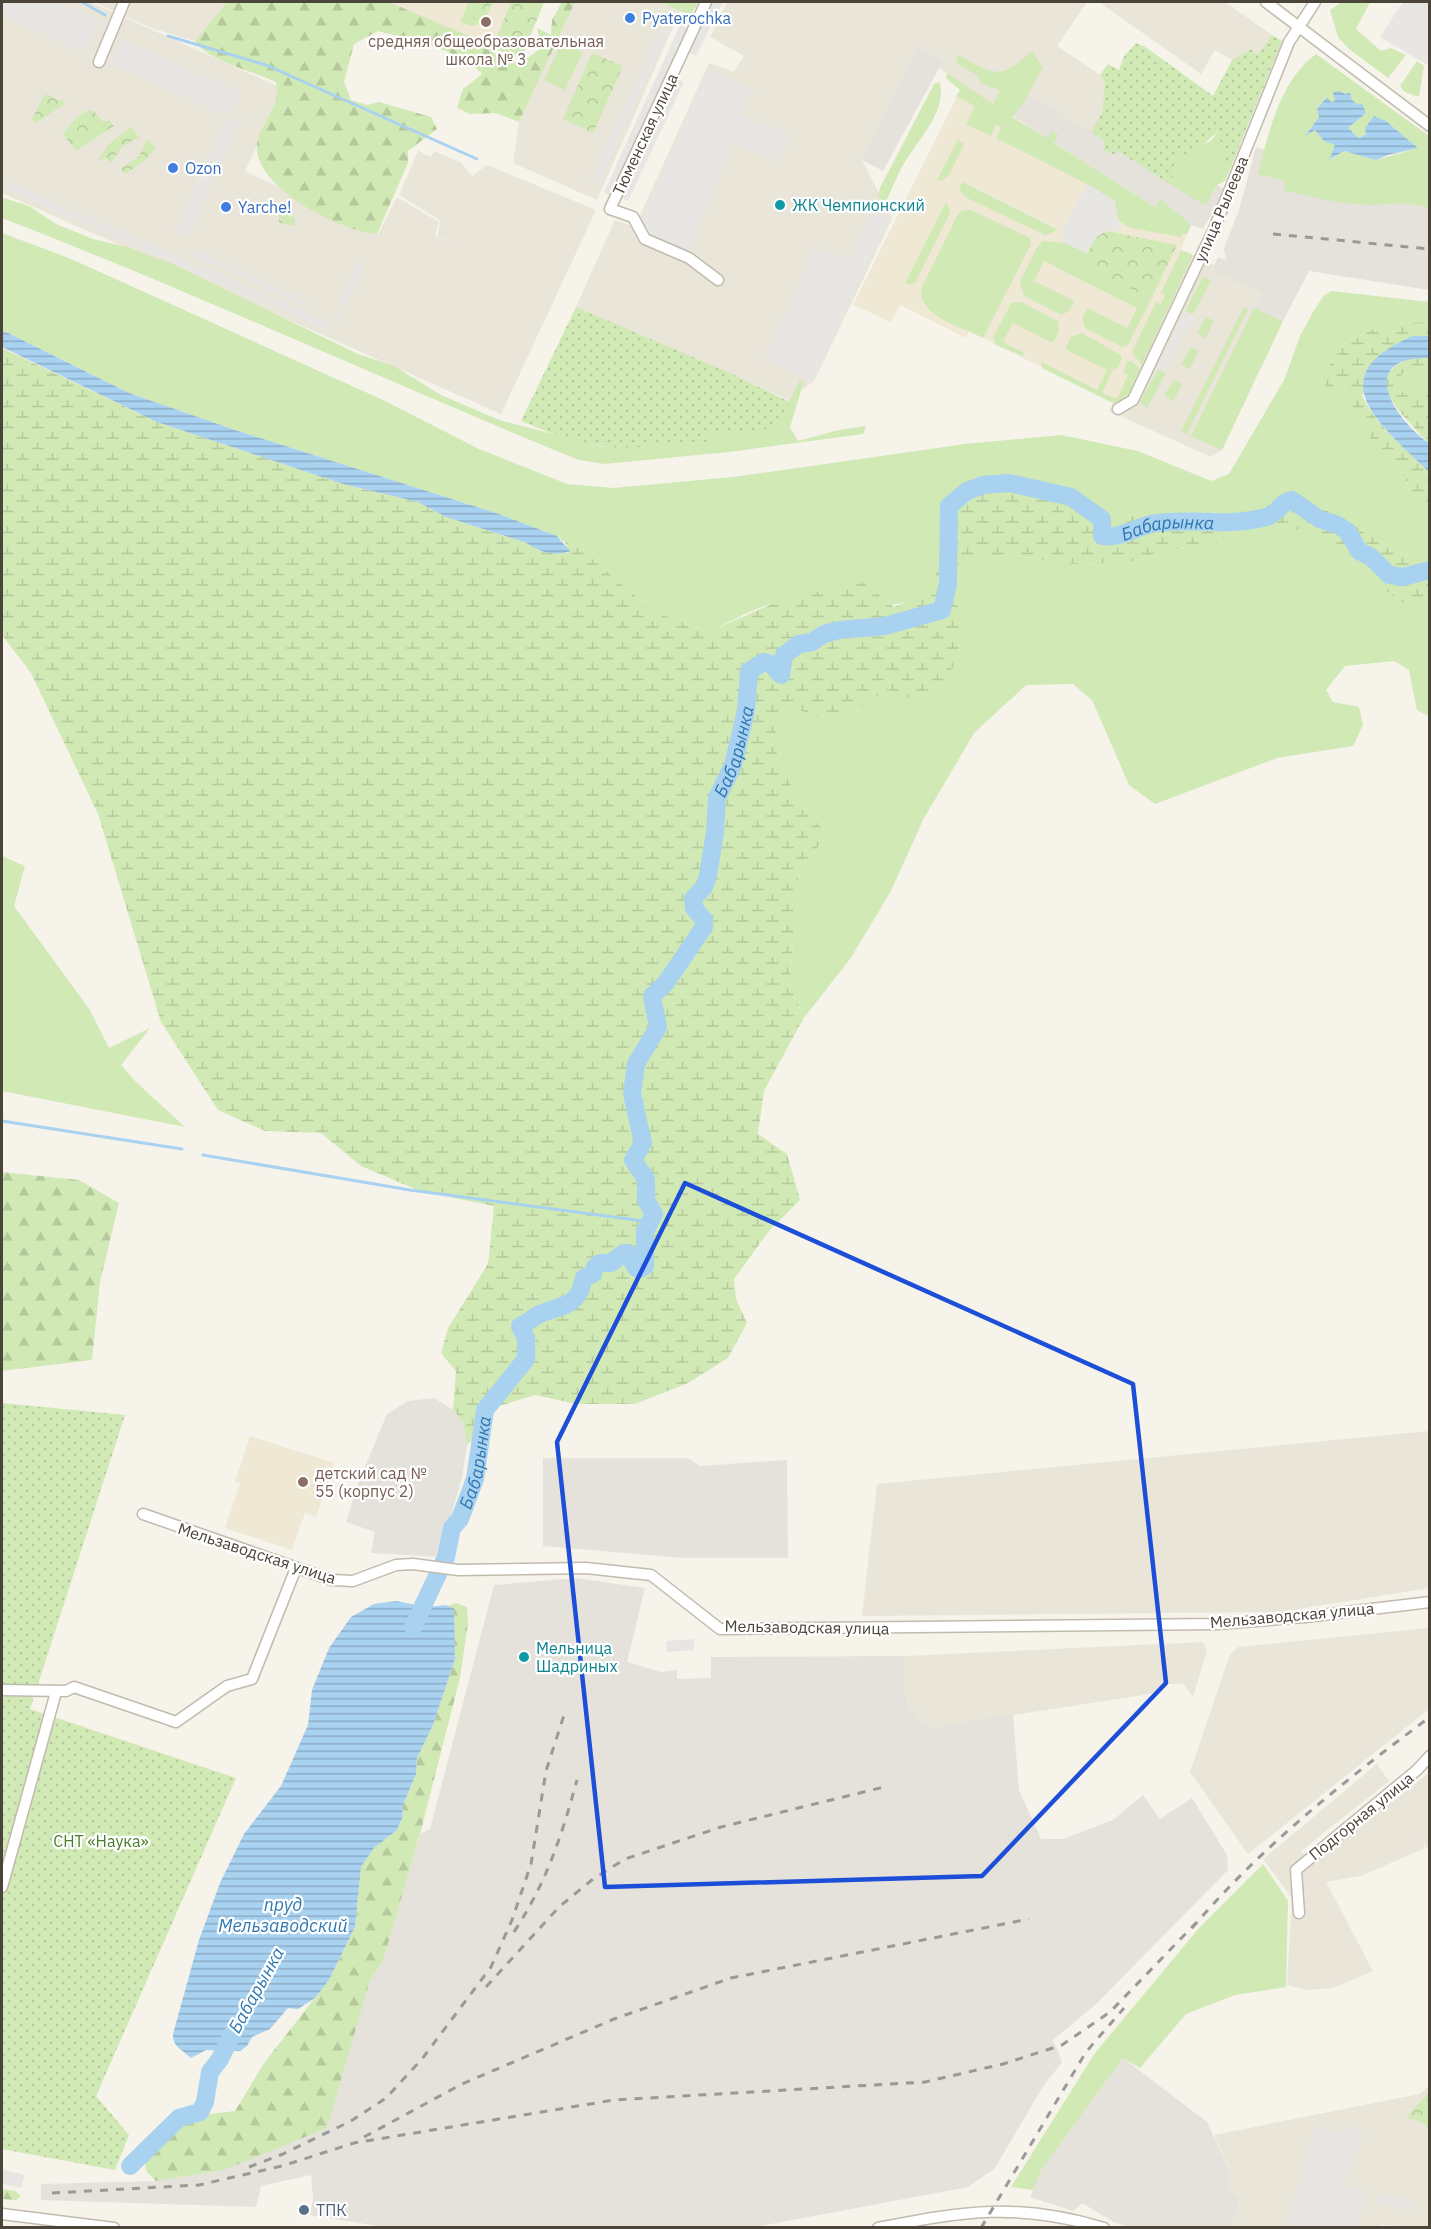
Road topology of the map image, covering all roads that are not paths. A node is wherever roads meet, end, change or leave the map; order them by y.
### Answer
1 (124, 2) edge
2 (706, 2) edge
3 (1266, 2) edge
4 (1315, 2) edge
5 (1299, 26) junction
6 (99, 62) dead end
7 (1430, 126) edge
8 (718, 280) dead end
9 (1118, 410) dead end
10 (143, 1514) dead end
11 (296, 1568) junction
12 (1430, 1602) edge
13 (2, 1690) edge
14 (56, 1692) junction
15 (1430, 1756) edge
16 (2, 1887) edge
17 (1299, 1913) dead end
18 (2, 2214) edge
19 (114, 2228) edge
20 (878, 2228) edge
21 (1104, 2228) edge

1 - 6 street
2 - 8 street, Тюменская улица
3 - 5 street
4 - 5 street, улица Рылеева
5 - 7 street
5 - 9 street, улица Рылеева
10 - 11 street, Мельзаводская улица
11 - 12 street, Мельзаводская улица
11 - 14 street
13 - 14 street
14 - 16 street
15 - 17 street, Подгорная улица
18 - 19 street
20 - 21 street

